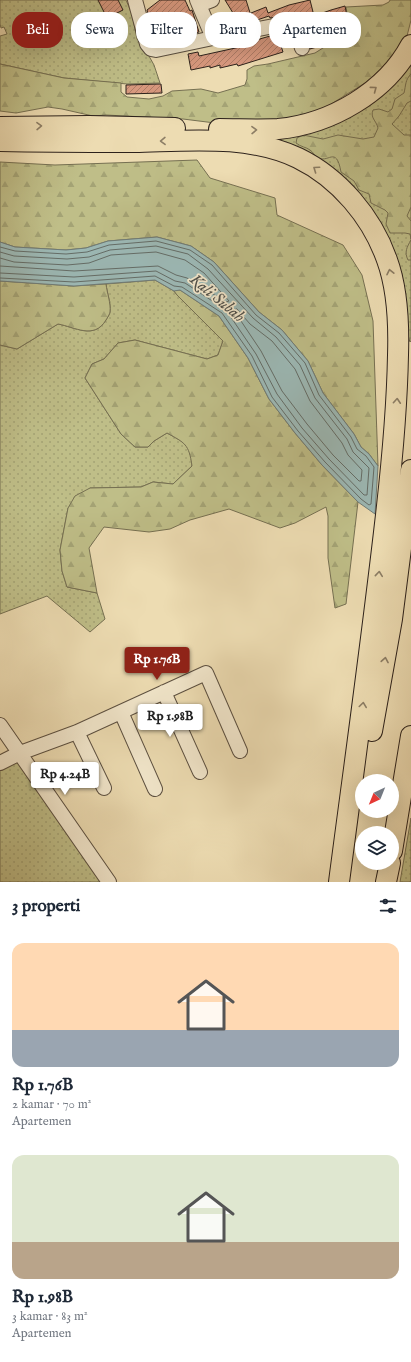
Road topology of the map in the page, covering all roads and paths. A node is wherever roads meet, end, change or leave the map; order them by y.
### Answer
1 (135, 0) edge
2 (212, 0) edge
3 (198, 3) edge
4 (205, 19) edge
5 (205, 40) edge
6 (411, 45) edge
7 (0, 127) edge
8 (0, 141) edge
9 (411, 470) edge
10 (384, 616) junction
11 (164, 692) junction
12 (121, 712) junction
13 (0, 725) edge
14 (77, 732) junction
15 (411, 736) edge
16 (240, 751) dead end
17 (20, 753) junction
18 (0, 762) edge
19 (200, 772) dead end
20 (364, 774) edge
21 (104, 788) dead end
22 (155, 789) dead end
23 (356, 818) edge
24 (396, 826) edge
25 (389, 870) edge
26 (109, 882) edge
27 (339, 882) edge
28 (345, 882) edge
29 (386, 882) edge

1 - 5 street
2 - 3 street
3 - 4 street
7 -> 6 highway
10 -> 8 highway
9 - 10 highway
20 -> 10 highway
27 -> 10 highway
11 - 12 street
11 - 16 street
11 - 19 street
12 - 14 street
12 - 22 street
13 - 17 street
14 - 17 street
14 - 21 street
15 - 24 highway
17 - 18 street
17 - 26 street
23 - 28 highway
25 - 29 highway

